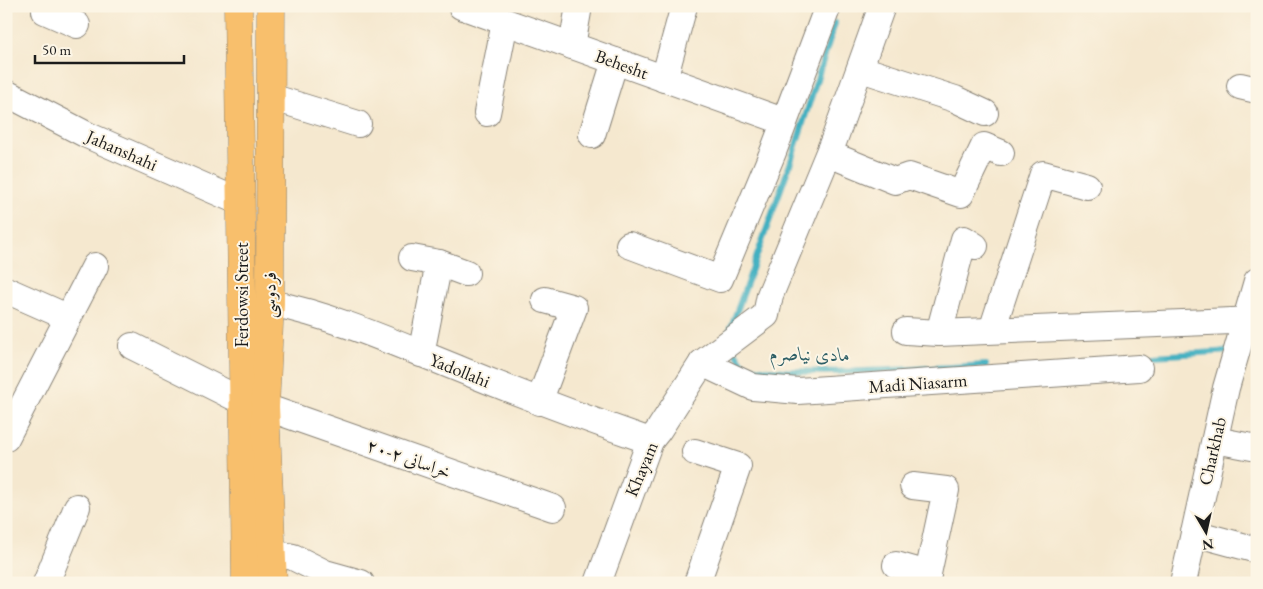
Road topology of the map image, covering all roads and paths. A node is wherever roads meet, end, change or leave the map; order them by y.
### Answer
1 (47, 6) edge
2 (238, 6) edge
3 (271, 6) edge
4 (461, 6) edge
5 (579, 6) edge
6 (684, 6) edge
7 (828, 6) edge
8 (882, 6) edge
9 (505, 22) junction
10 (77, 25) dead end
11 (572, 46) junction
12 (615, 61) junction
13 (861, 69) junction
14 (664, 79) junction
15 (6, 93) edge
16 (271, 97) junction
17 (486, 113) dead end
18 (985, 113) dead end
19 (783, 121) junction
20 (358, 124) dead end
21 (592, 135) dead end
22 (1001, 153) dead end
23 (829, 154) junction
24 (1087, 186) dead end
25 (240, 202) junction
26 (629, 245) dead end
27 (975, 246) dead end
28 (412, 258) dead end
29 (439, 263) junction
30 (95, 266) dead end
31 (466, 272) dead end
32 (1257, 281) edge
33 (6, 290) edge
34 (545, 300) dead end
35 (270, 303) junction
36 (67, 317) junction
37 (1251, 321) edge
38 (992, 330) junction
39 (906, 331) dead end
40 (939, 333) junction
41 (132, 346) dead end
42 (421, 354) junction
43 (702, 363) junction
44 (1139, 368) dead end
45 (539, 402) junction
46 (253, 404) junction
47 (8, 431) edge
48 (1215, 440) junction
49 (650, 441) junction
50 (1257, 448) edge
51 (695, 452) dead end
52 (913, 486) dead end
53 (77, 507) dead end
54 (552, 508) dead end
55 (1194, 533) junction
56 (1257, 550) edge
57 (272, 553) junction
58 (896, 566) dead end
59 (927, 579) edge
60 (46, 583) edge
61 (246, 583) edge
62 (273, 583) edge
63 (361, 583) edge
64 (598, 583) edge
65 (697, 583) edge
66 (1183, 583) edge

1 - 10 street
2 - 25 main road, Ferdowsi Street
3 - 16 main road, فردوسی
4 - 9 street, Behesht
5 - 11 street
6 - 14 street
7 - 19 street
8 - 13 street
9 - 11 street, Behesht
9 - 17 street
11 - 12 street, Behesht
12 - 14 street, Behesht
12 - 21 street
13 - 18 street
13 - 23 street
14 - 19 street, Behesht
15 - 25 street, Jahanshahi
16 - 20 street
16 - 35 main road, فردوسی
19 - 26 street
22 - 23 street
23 - 43 street, Khayam
24 - 38 street
25 - 46 main road, Ferdowsi Street
27 - 40 street
28 - 29 street
29 - 31 street
29 - 42 street
30 - 36 street
32 - 37 street, Charkhab
33 - 36 street
34 - 45 street
35 - 42 street, Yadollahi
35 - 46 main road, فردوسی
36 - 47 street
37 - 38 street
37 - 48 street, Charkhab
38 - 40 street
39 - 40 street
41 - 46 street, ۲۰-خراسانی ۲
42 - 45 street, Yadollahi
43 - 44 street, Madi Niasarm
43 - 49 street, Khayam
45 - 49 street, Yadollahi
46 - 54 street, ۲۰-خراسانی ۲
46 - 57 main road, فردوسی
46 - 61 main road, Ferdowsi Street
48 - 50 street
48 - 55 street, Charkhab
49 - 64 street, Khayam
51 - 65 street
52 - 59 street
53 - 60 street
55 - 56 street
55 - 66 street, Charkhab
57 - 62 main road, فردوسی
57 - 63 street
58 - 59 street

